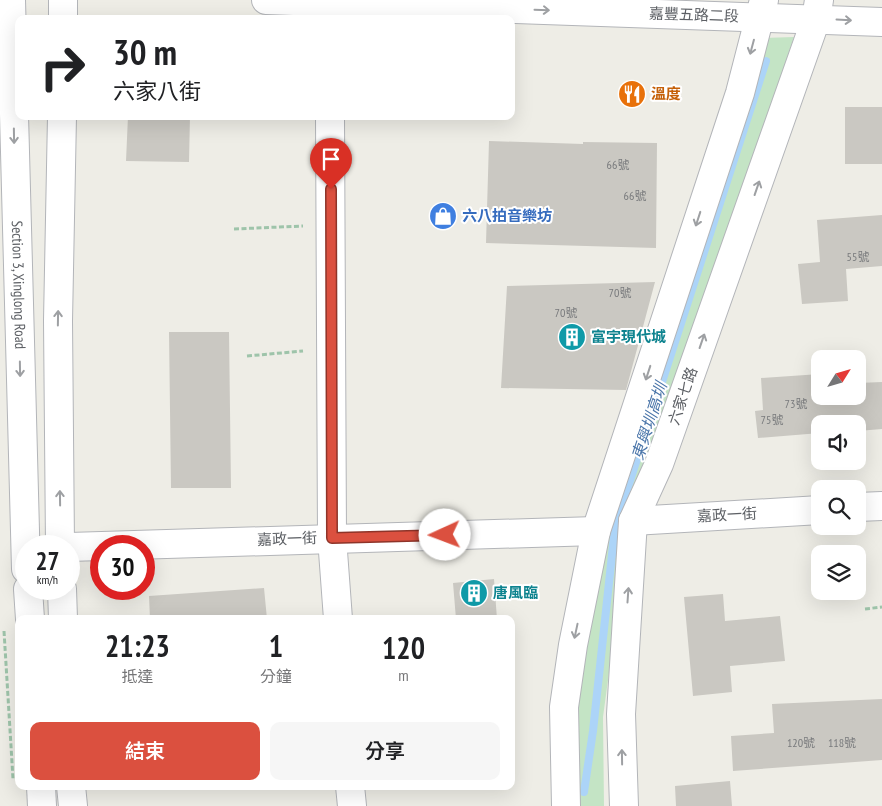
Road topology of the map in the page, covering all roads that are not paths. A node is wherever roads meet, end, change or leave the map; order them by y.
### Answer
1 (10, 0) edge
2 (63, 0) edge
3 (266, 0) edge
4 (762, 9) edge
5 (330, 10) edge
6 (818, 10) edge
7 (63, 15) edge
8 (882, 22) edge
9 (62, 120) edge
10 (330, 120) edge
11 (882, 506) edge
12 (866, 507) edge
13 (811, 511) edge
14 (633, 521) junction
15 (596, 531) junction
16 (25, 535) edge
17 (60, 535) edge
18 (332, 538) junction
19 (80, 547) edge
20 (24, 600) edge
21 (62, 600) edge
22 (18, 615) edge
23 (63, 615) edge
24 (338, 615) edge
25 (41, 790) edge
26 (71, 790) edge
27 (350, 790) edge
28 (42, 806) edge
29 (73, 806) edge
30 (352, 806) edge
31 (566, 806) edge
32 (624, 806) edge

1 -> 16 street, Section 3, Xinglong Road
2 - 7 street
3 - 5 street, 嘉豐五路二段
5 -> 4 street, 嘉豐五路二段
4 - 6 street, 嘉豐五路二段
4 -> 15 street
6 -> 8 street, 嘉豐五路二段
14 -> 6 street, 六家七路
17 -> 9 street
10 - 18 street
11 - 12 street
13 - 14 street, 嘉政一街
32 -> 14 street, 六家七路
15 - 18 street, 嘉政一街
15 -> 31 street
18 - 19 street, 嘉政一街
18 - 24 street
20 - 22 street
21 - 23 street
25 - 28 street
26 - 29 street
27 - 30 street

